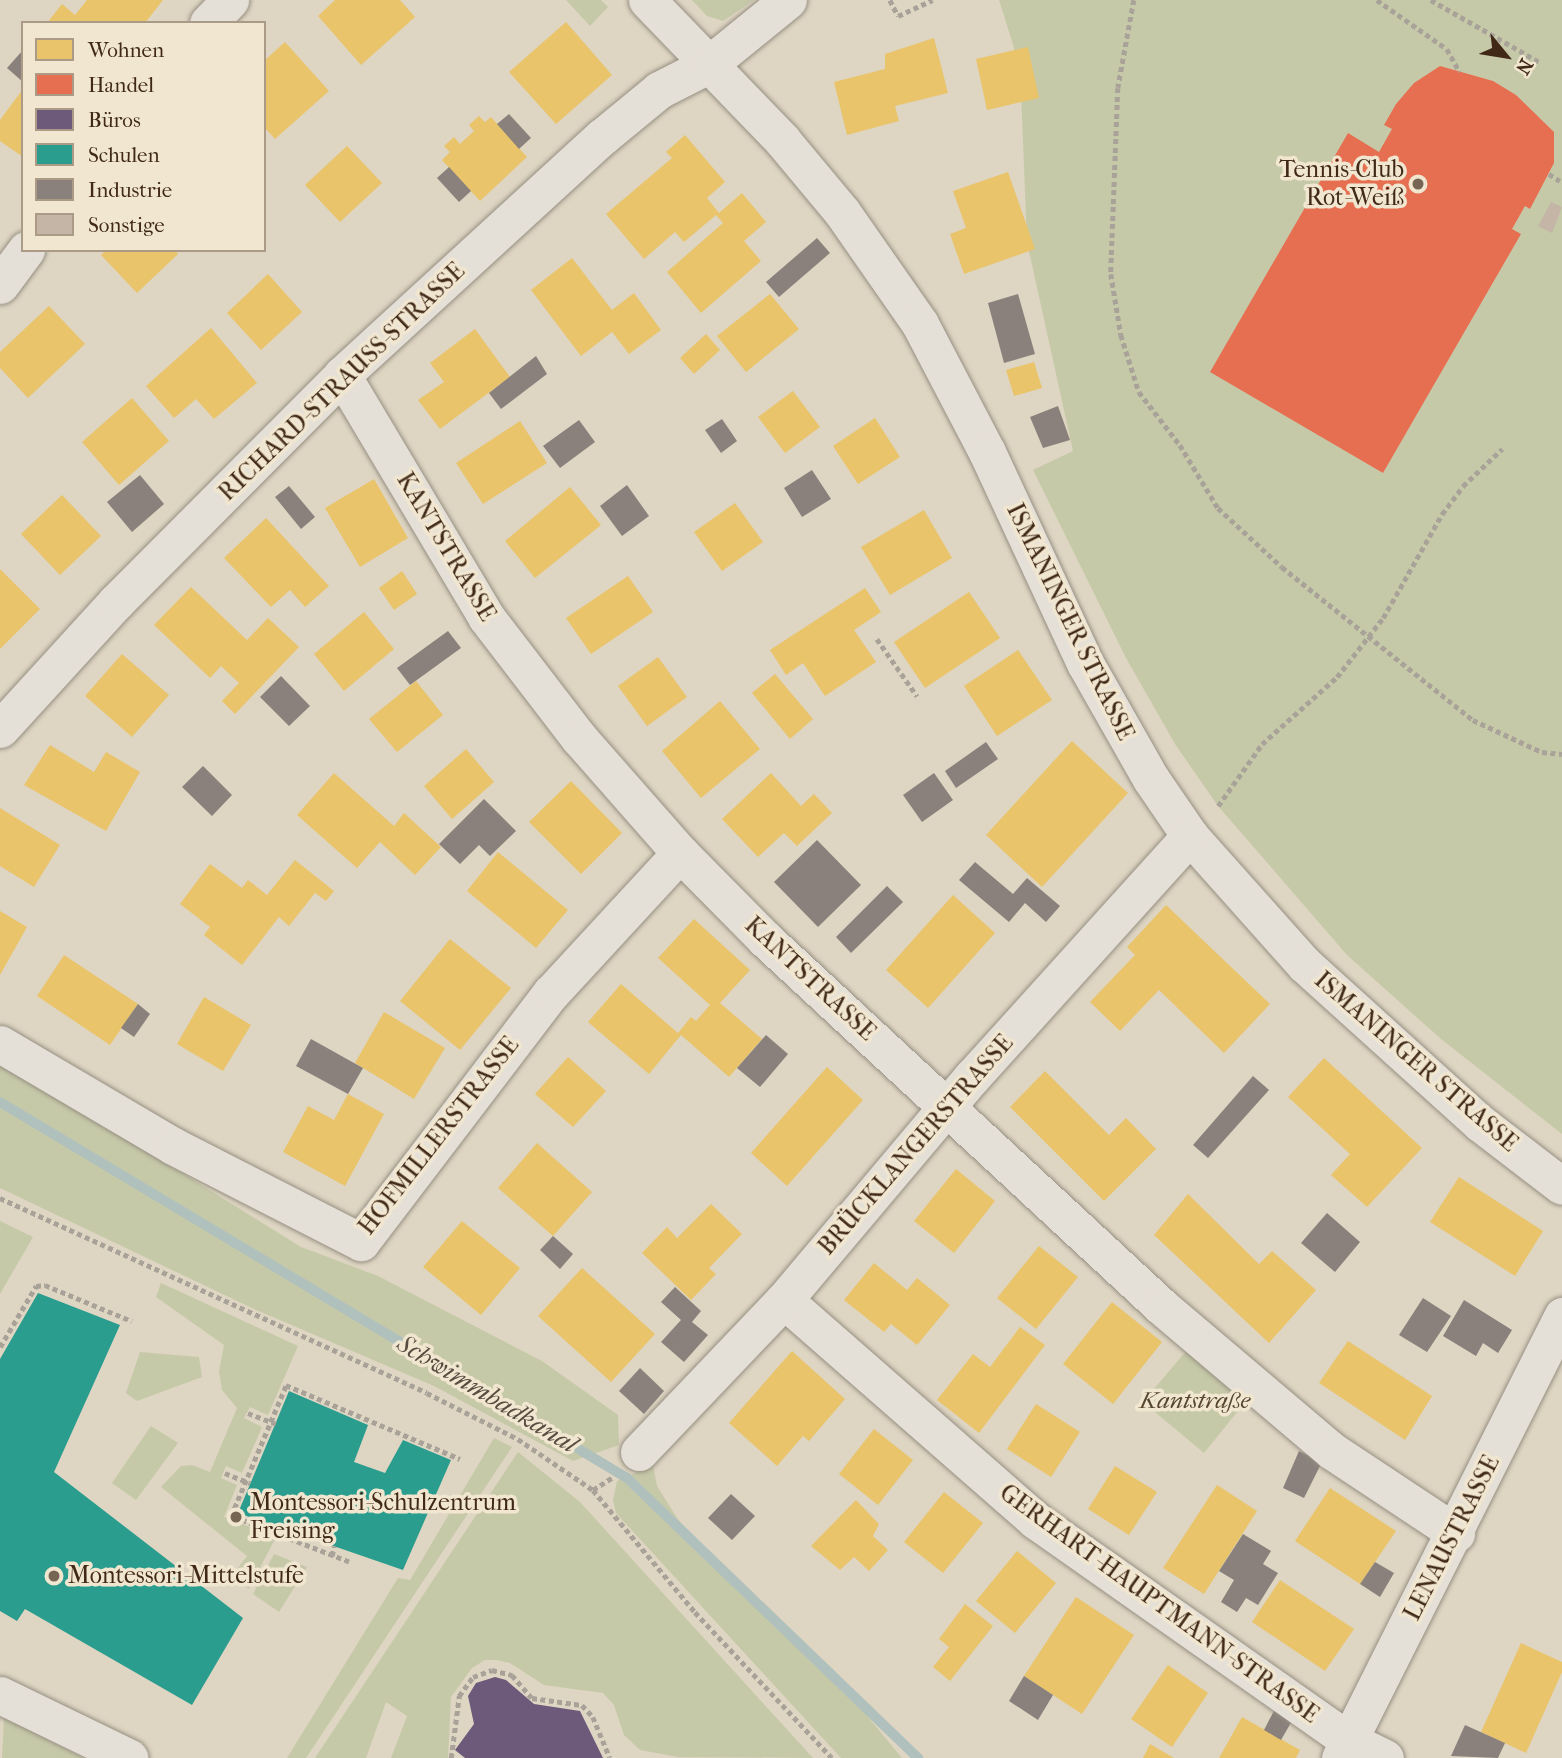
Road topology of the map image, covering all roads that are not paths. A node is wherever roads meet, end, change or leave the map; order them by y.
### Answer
1 (230, 0) edge
2 (647, 0) edge
3 (788, 0) edge
4 (210, 21) edge
5 (708, 65) junction
6 (25, 252) edge
7 (0, 285) edge
8 (342, 375) junction
9 (0, 729) edge
10 (1190, 836) junction
11 (680, 853) junction
12 (0, 1044) edge
13 (947, 1105) junction
14 (1562, 1186) edge
15 (784, 1300) junction
16 (1562, 1316) edge
17 (639, 1452) dead end
18 (1457, 1532) junction
19 (0, 1695) edge
20 (1344, 1749) edge
21 (130, 1758) edge
22 (1385, 1758) edge

1 - 4 street
2 - 5 street, ISMANINGER STRASSE
3 - 5 street, RICHARD-STRAUSS-STRASSE
5 - 8 street, RICHARD-STRAUSS-STRASSE
5 - 10 street, ISMANINGER STRASSE
6 - 7 street
8 - 9 street, RICHARD-STRAUSS-STRASSE
8 - 11 street, KANTSTRASSE
10 - 13 street, BRÜCKLANGERSTRASSE
10 - 14 street, ISMANINGER STRASSE
11 - 12 street, HOFMILLERSTRASSE
11 - 13 street, KANTSTRASSE
13 - 15 street, BRÜCKLANGERSTRASSE
13 - 18 street, KANTSTRASSE
15 - 17 street, BRÜCKLANGERSTRASSE
15 - 20 street, GERHART-HAUPTMANN-STRASSE
16 - 18 street, LENAUSTRASSE
18 - 20 street, LENAUSTRASSE
19 - 21 street
20 - 22 street, GERHART-HAUPTMANN-STRASSE

